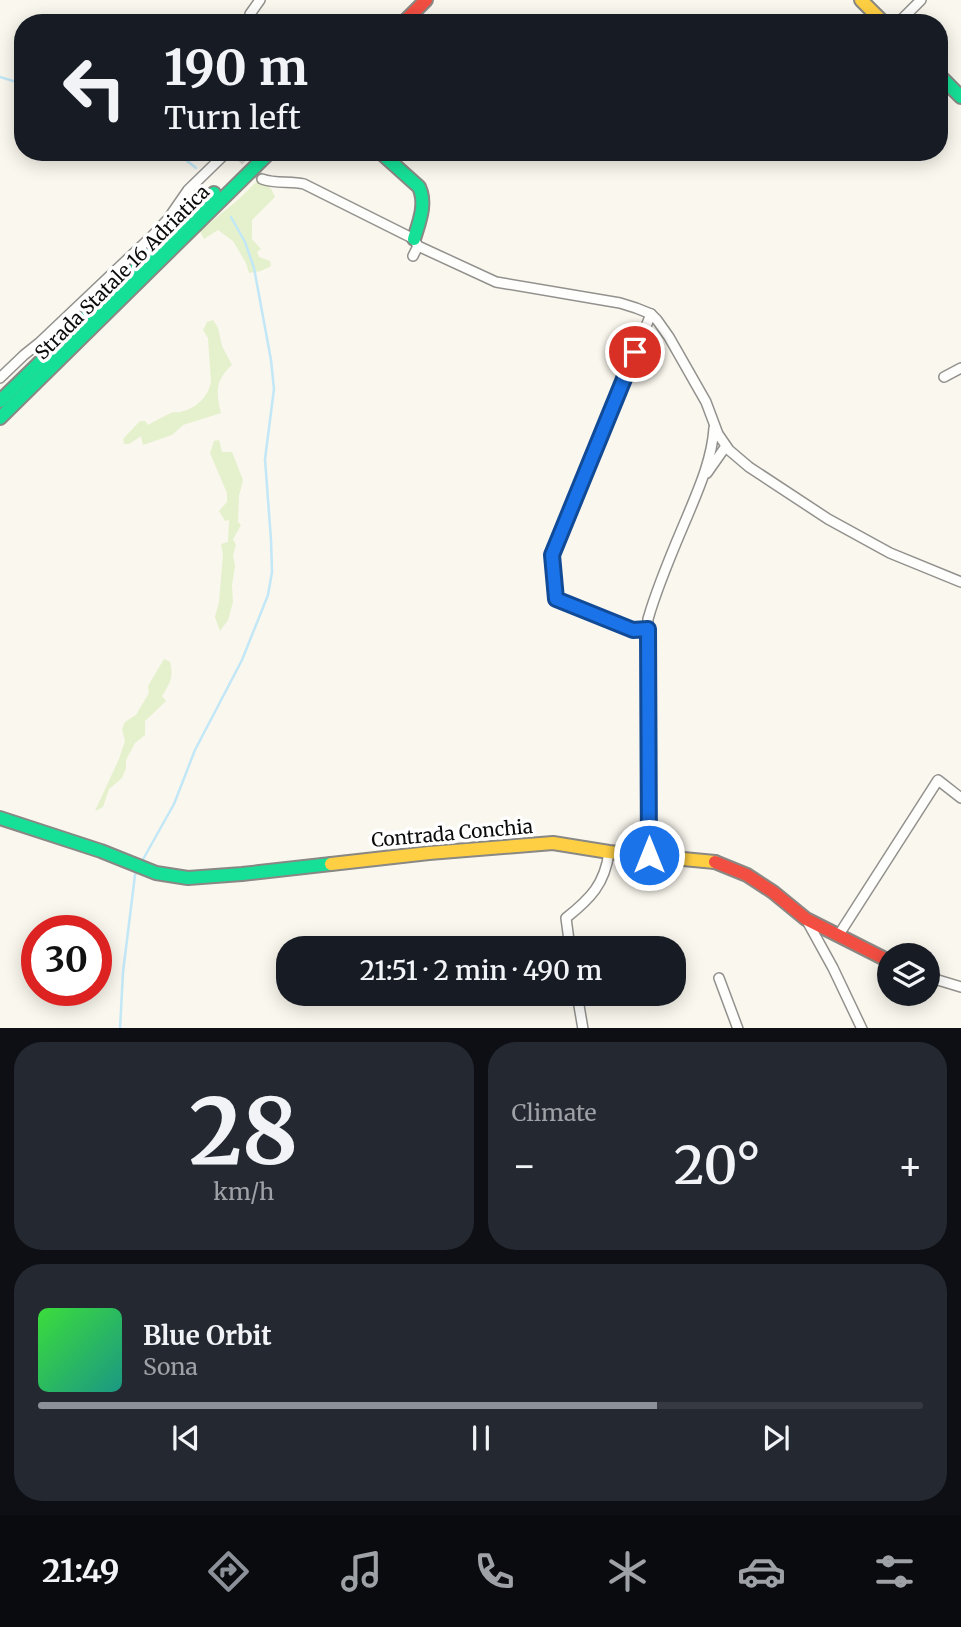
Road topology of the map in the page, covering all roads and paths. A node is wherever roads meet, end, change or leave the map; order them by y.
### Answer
1 (413, 0) edge
2 (426, 0) edge
3 (922, 0) edge
4 (863, 1) edge
5 (399, 14) edge
6 (413, 14) edge
7 (875, 14) edge
8 (907, 14) edge
9 (948, 84) edge
10 (961, 97) edge
11 (218, 161) edge
12 (254, 161) edge
13 (254, 161) edge
14 (390, 161) edge
15 (262, 179) tunnel mouth
16 (416, 242) junction
17 (413, 256) dead end
18 (651, 314) junction
19 (961, 368) edge
20 (944, 377) dead end
21 (0, 378) edge
22 (0, 401) edge
23 (0, 418) edge
24 (714, 423) junction
25 (725, 444) junction
26 (710, 453) junction
27 (735, 455) junction
28 (714, 463) junction
29 (701, 483) junction
30 (961, 582) edge
31 (648, 629) junction
32 (961, 799) edge
33 (0, 818) edge
34 (609, 852) junction
35 (649, 855) junction
36 (806, 919) junction
37 (568, 936) edge
38 (838, 936) junction
39 (877, 955) edge
40 (719, 978) dead end
41 (940, 981) edge
42 (961, 987) edge
43 (579, 1006) edge
44 (583, 1028) edge
45 (738, 1028) edge
46 (862, 1028) edge

1 - 5 main road
2 - 6 main road
3 - 8 street
4 - 7 main road
9 - 10 main road
11 - 21 street
12 - 22 main road, Strada Statale 16 Adriatica
13 - 23 main road, Strada Statale 16 Adriatica
14 - 16 main road
15 - 16 street
16 - 17 street
16 - 18 street
18 - 24 street
18 - 31 street
19 - 20 street
24 - 25 street
24 - 26 street
25 - 26 street
25 - 27 street
25 - 28 street
26 - 29 street
27 - 28 street
27 - 30 street
28 - 29 street
29 - 31 street
31 - 35 street
32 - 38 street
33 - 34 main road, Contrada Conchia
34 - 35 main road, Contrada Conchia
34 - 37 street
35 - 36 main road, Contrada Conchia
36 - 38 main road, Contrada Conchia
36 - 46 street
38 - 39 main road, Contrada Conchia
40 - 45 street
41 - 42 street
43 - 44 street

